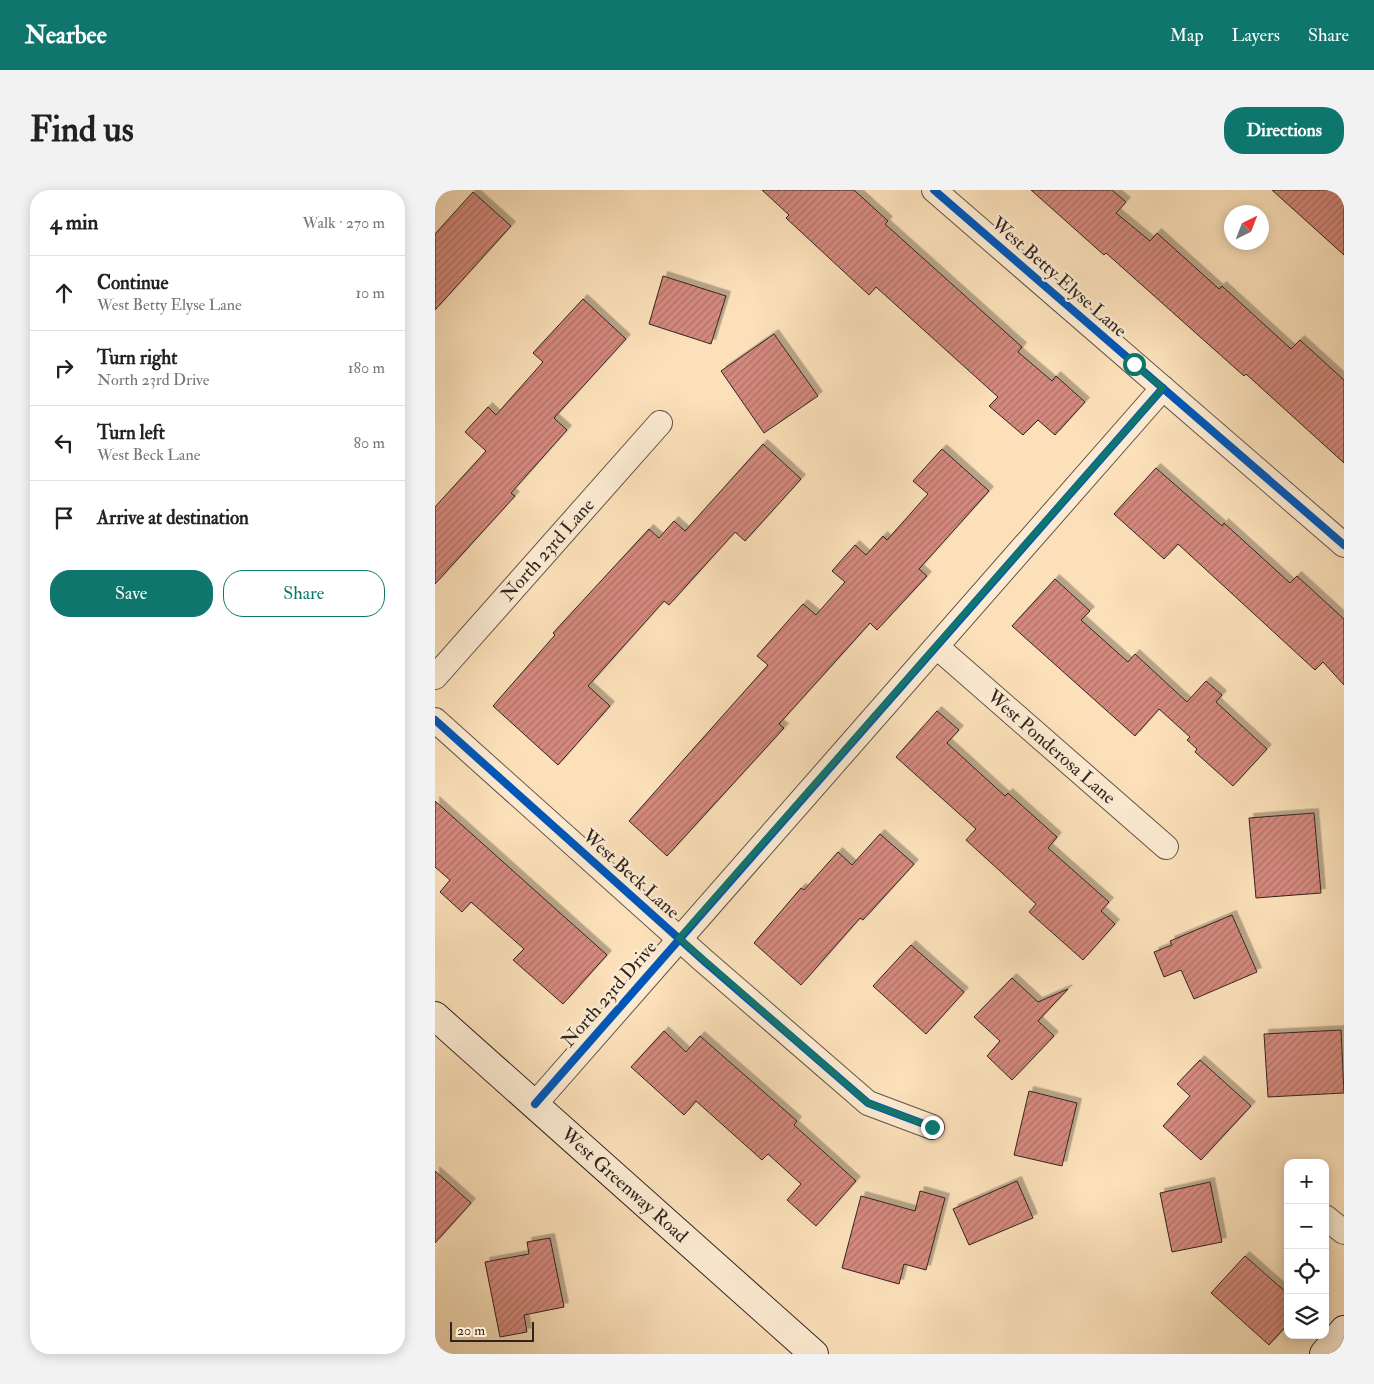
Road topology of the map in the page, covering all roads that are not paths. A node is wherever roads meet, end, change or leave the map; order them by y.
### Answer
1 (934, 190) edge
2 (1163, 388) junction
3 (660, 423) dead end
4 (1344, 545) edge
5 (937, 647) junction
6 (435, 677) edge
7 (435, 720) edge
8 (1166, 847) dead end
9 (679, 938) junction
10 (435, 1016) edge
11 (535, 1104) junction
12 (932, 1127) dead end
13 (1329, 1220) edge
14 (1344, 1232) edge
15 (1344, 1330) edge
16 (814, 1354) edge
17 (1324, 1354) edge

1 - 2 street, West Betty Elyse Lane
2 - 4 street, West Betty Elyse Lane
2 - 5 street, North 23rd Drive
3 - 6 street, North 23rd Lane
5 - 8 street, West Ponderosa Lane
5 - 9 street, North 23rd Drive
7 - 9 street, West Beck Lane
9 - 11 street, North 23rd Drive
9 - 12 street, West Beck Lane
10 - 11 main road, West Greenway Road
11 - 16 main road, West Greenway Road
13 - 14 street
15 - 17 main road

